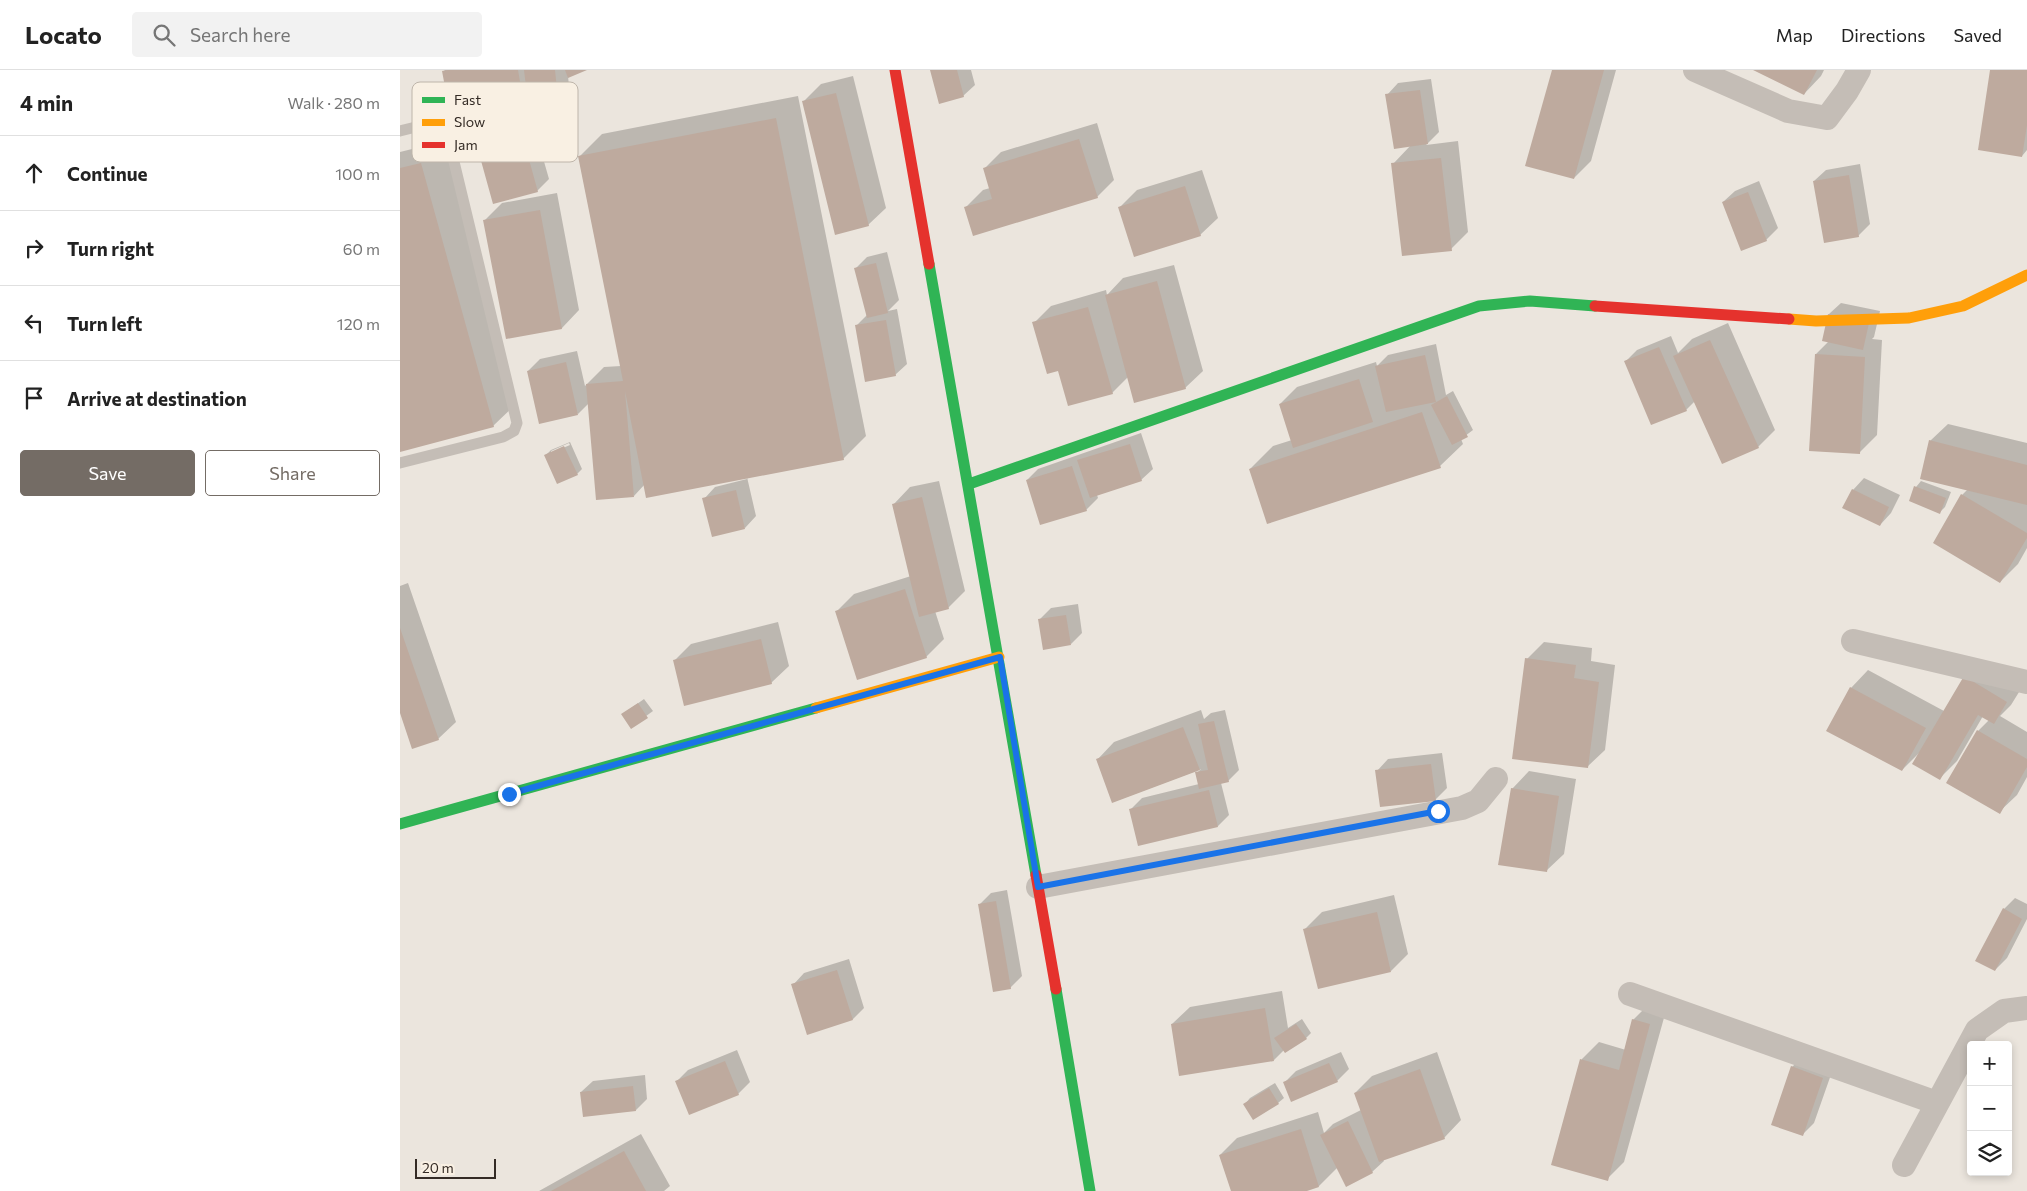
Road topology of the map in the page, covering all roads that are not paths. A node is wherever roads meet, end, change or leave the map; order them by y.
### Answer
1 (895, 70) edge
2 (1695, 70) edge
3 (1859, 70) edge
4 (454, 162) edge
5 (2027, 275) edge
6 (400, 463) edge
7 (969, 484) junction
8 (1853, 641) dead end
9 (1000, 657) junction
10 (2027, 682) edge
11 (1496, 779) dead end
12 (400, 824) edge
13 (1038, 887) junction
14 (1630, 994) dead end
15 (2027, 1008) edge
16 (1937, 1103) junction
17 (1904, 1165) dead end
18 (1090, 1191) edge

1 - 7 street
2 - 3 street
4 - 6 lane
5 - 7 street
7 - 9 street
8 - 10 street
9 - 12 street
9 - 13 street
11 - 13 street
13 - 18 street
14 - 16 street
15 - 16 street
16 - 17 street

